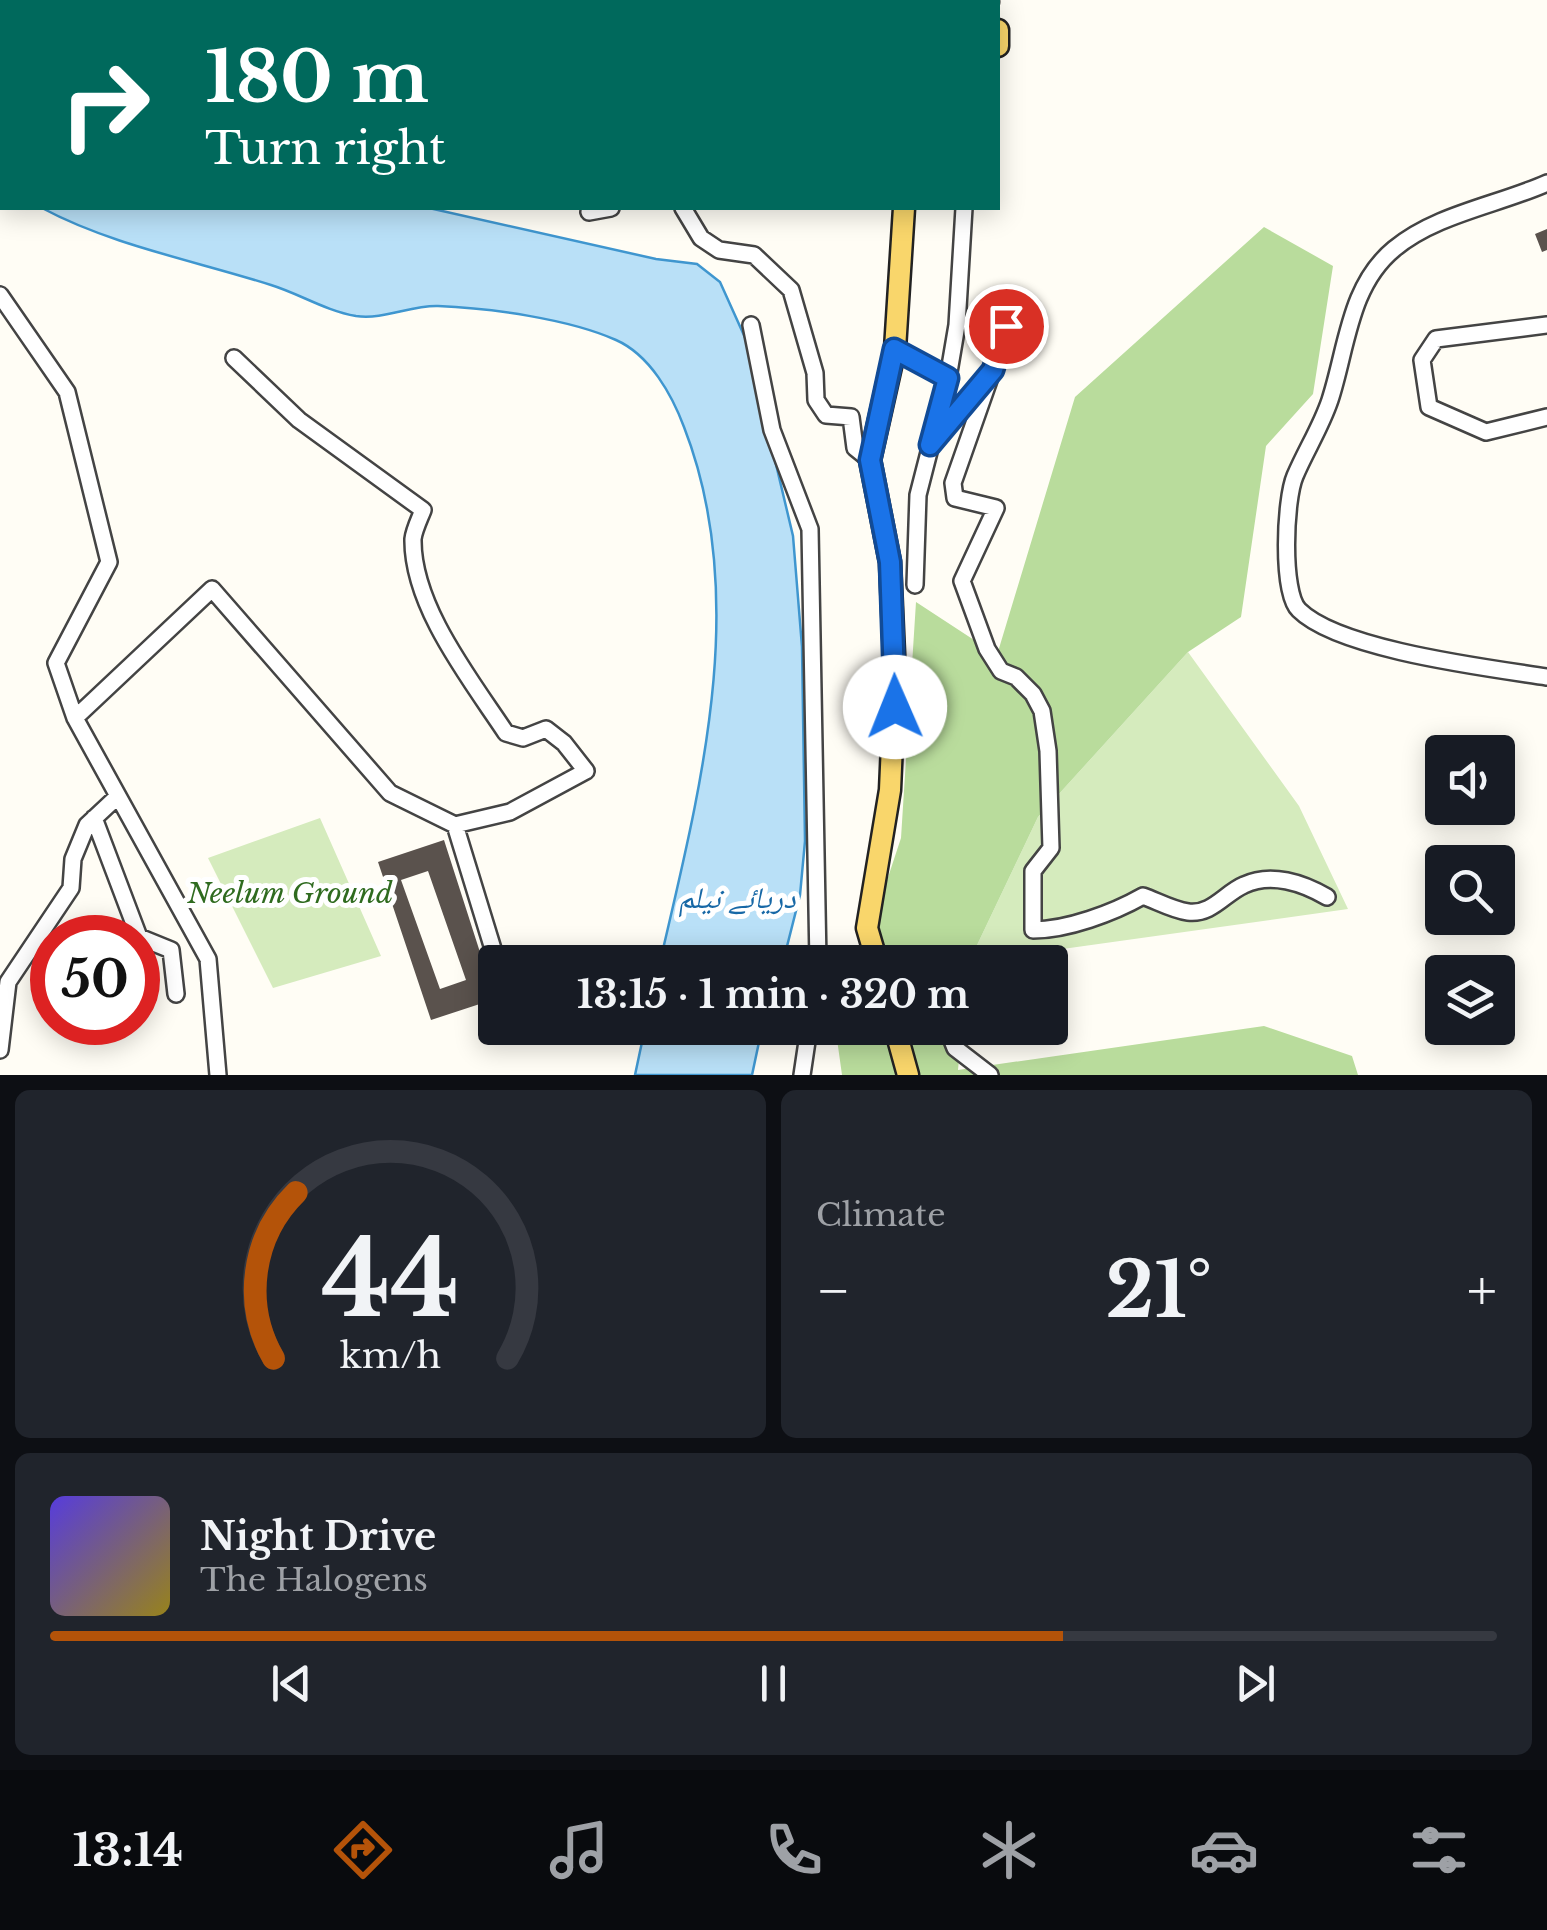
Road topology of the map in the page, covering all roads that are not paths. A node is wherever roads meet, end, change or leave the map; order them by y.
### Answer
1 (1547, 183) edge
2 (600, 210) edge
3 (683, 210) edge
4 (900, 210) edge
5 (964, 210) edge
6 (589, 212) dead end
7 (0, 295) edge
8 (1547, 325) edge
9 (751, 326) dead end
10 (1006, 326) dead end
11 (894, 349) junction
12 (234, 358) dead end
13 (993, 370) junction
14 (948, 378) junction
15 (1547, 418) edge
16 (930, 445) junction
17 (870, 460) junction
18 (914, 585) dead end
19 (1547, 677) edge
20 (75, 718) junction
21 (118, 796) junction
22 (94, 818) junction
23 (456, 825) junction
24 (1327, 897) dead end
25 (492, 945) edge
26 (818, 945) edge
27 (872, 945) edge
28 (176, 994) dead end
29 (807, 1045) edge
30 (900, 1045) edge
31 (954, 1045) edge
32 (0, 1050) edge
33 (218, 1075) edge
34 (802, 1075) edge
35 (908, 1075) edge
36 (990, 1075) edge

1 - 19 street
2 - 6 street
3 - 17 street
4 - 11 main road
5 - 14 street
7 - 20 street
8 - 15 street
9 - 26 street
10 - 13 street
11 - 14 street
11 - 17 main road
12 - 23 street
13 - 16 street
13 - 24 street
14 - 16 street
16 - 18 street
17 - 27 main road
20 - 21 street
20 - 23 street
21 - 22 street
21 - 33 street
22 - 28 street
22 - 32 street
23 - 25 street
29 - 34 street
30 - 35 main road
31 - 36 street

